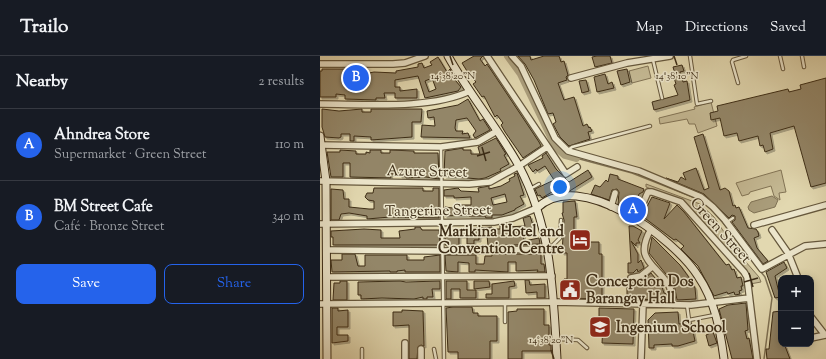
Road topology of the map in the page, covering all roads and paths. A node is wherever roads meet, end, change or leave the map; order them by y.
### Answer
1 (425, 56) edge
2 (448, 56) edge
3 (487, 56) edge
4 (512, 56) edge
5 (670, 56) edge
6 (690, 56) edge
7 (746, 56) edge
8 (780, 56) edge
9 (802, 56) edge
10 (653, 58) junction
11 (320, 64) edge
12 (804, 67) dead end
13 (783, 68) dead end
14 (572, 78) dead end
15 (738, 83) dead end
16 (470, 91) junction
17 (662, 98) dead end
18 (711, 101) dead end
19 (320, 104) edge
20 (650, 126) dead end
21 (497, 132) junction
22 (320, 136) edge
23 (321, 145) edge
24 (441, 147) junction
25 (547, 147) junction
26 (568, 151) junction
27 (519, 166) junction
28 (577, 166) dead end
29 (323, 181) edge
30 (442, 183) junction
31 (538, 184) dead end
32 (529, 190) junction
33 (615, 193) dead end
34 (826, 205) edge
35 (611, 207) junction
36 (537, 208) junction
37 (733, 218) dead end
38 (636, 219) junction
39 (561, 220) dead end
40 (726, 222) junction
41 (443, 223) junction
42 (323, 224) edge
43 (754, 225) dead end
44 (651, 229) junction
45 (772, 230) dead end
46 (826, 244) edge
47 (548, 249) junction
48 (327, 250) junction
49 (443, 251) junction
50 (788, 253) junction
51 (323, 264) edge
52 (652, 267) junction
53 (797, 275) edge
54 (552, 276) junction
55 (327, 277) junction
56 (443, 277) junction
57 (631, 278) dead end
58 (749, 298) junction
59 (712, 301) junction
60 (554, 302) junction
61 (505, 303) junction
62 (323, 304) edge
63 (443, 304) junction
64 (643, 305) junction
65 (673, 305) junction
66 (687, 305) junction
67 (716, 315) junction
68 (814, 321) edge
69 (505, 322) dead end
70 (826, 335) edge
71 (814, 337) edge
72 (556, 339) junction
73 (405, 343) dead end
74 (362, 348) dead end
75 (587, 348) dead end
76 (421, 349) dead end
77 (434, 349) dead end
78 (327, 359) edge
79 (362, 359) edge
80 (405, 359) edge
81 (421, 359) edge
82 (436, 359) edge
83 (444, 359) edge
84 (557, 359) edge
85 (641, 359) edge
86 (724, 359) edge
87 (757, 359) edge

1 - 11 street
2 - 16 street
3 - 25 street
4 - 26 street
5 - 10 street
6 - 18 lane
7 - 15 lane
8 - 13 lane
9 - 12 lane
10 - 14 street
10 - 17 lane
16 - 19 street
16 - 21 street
20 - 26 lane
21 - 24 street
21 - 27 street
22 - 23 street
23 - 24 street
23 - 29 street
24 - 30 lane
25 - 27 street, Azure Street
25 - 28 street
26 - 40 street
27 - 30 street, Azure Street
27 - 32 street
29 - 30 street, Azure Street
29 - 42 street
30 - 41 lane
31 - 32 lane
32 - 36 street
33 - 35 street
34 - 43 street
35 - 36 street, Tangerine Street
35 - 38 street, Tangerine Street
36 - 41 street, Tangerine Street
36 - 47 street
37 - 40 lane
38 - 44 street, Tangerine Street
38 - 58 street, Green Street
39 - 47 lane
40 - 50 street
41 - 42 street, Tangerine Street
41 - 49 lane
42 - 48 street
44 - 52 street
44 - 59 street, Tangerine Street
45 - 50 street
46 - 50 street
47 - 49 street
47 - 54 street
48 - 49 street
48 - 51 street
49 - 56 lane
50 - 53 street
51 - 55 street
52 - 57 street
52 - 65 street
54 - 56 street
54 - 60 street
55 - 56 street
55 - 62 street
56 - 63 lane
58 - 59 street
58 - 87 street, Green Street
59 - 66 street
59 - 67 street, Tangerine Street
60 - 61 street
60 - 64 street
60 - 72 street
61 - 63 street
61 - 69 lane
62 - 63 street
62 - 78 street
63 - 83 lane
64 - 65 street
64 - 85 street
65 - 66 street
66 - 67 lane
67 - 86 street, Tangerine Street
68 - 70 street
70 - 71 street
72 - 75 lane
72 - 84 street
73 - 80 street
74 - 79 lane
76 - 81 street
77 - 82 lane

